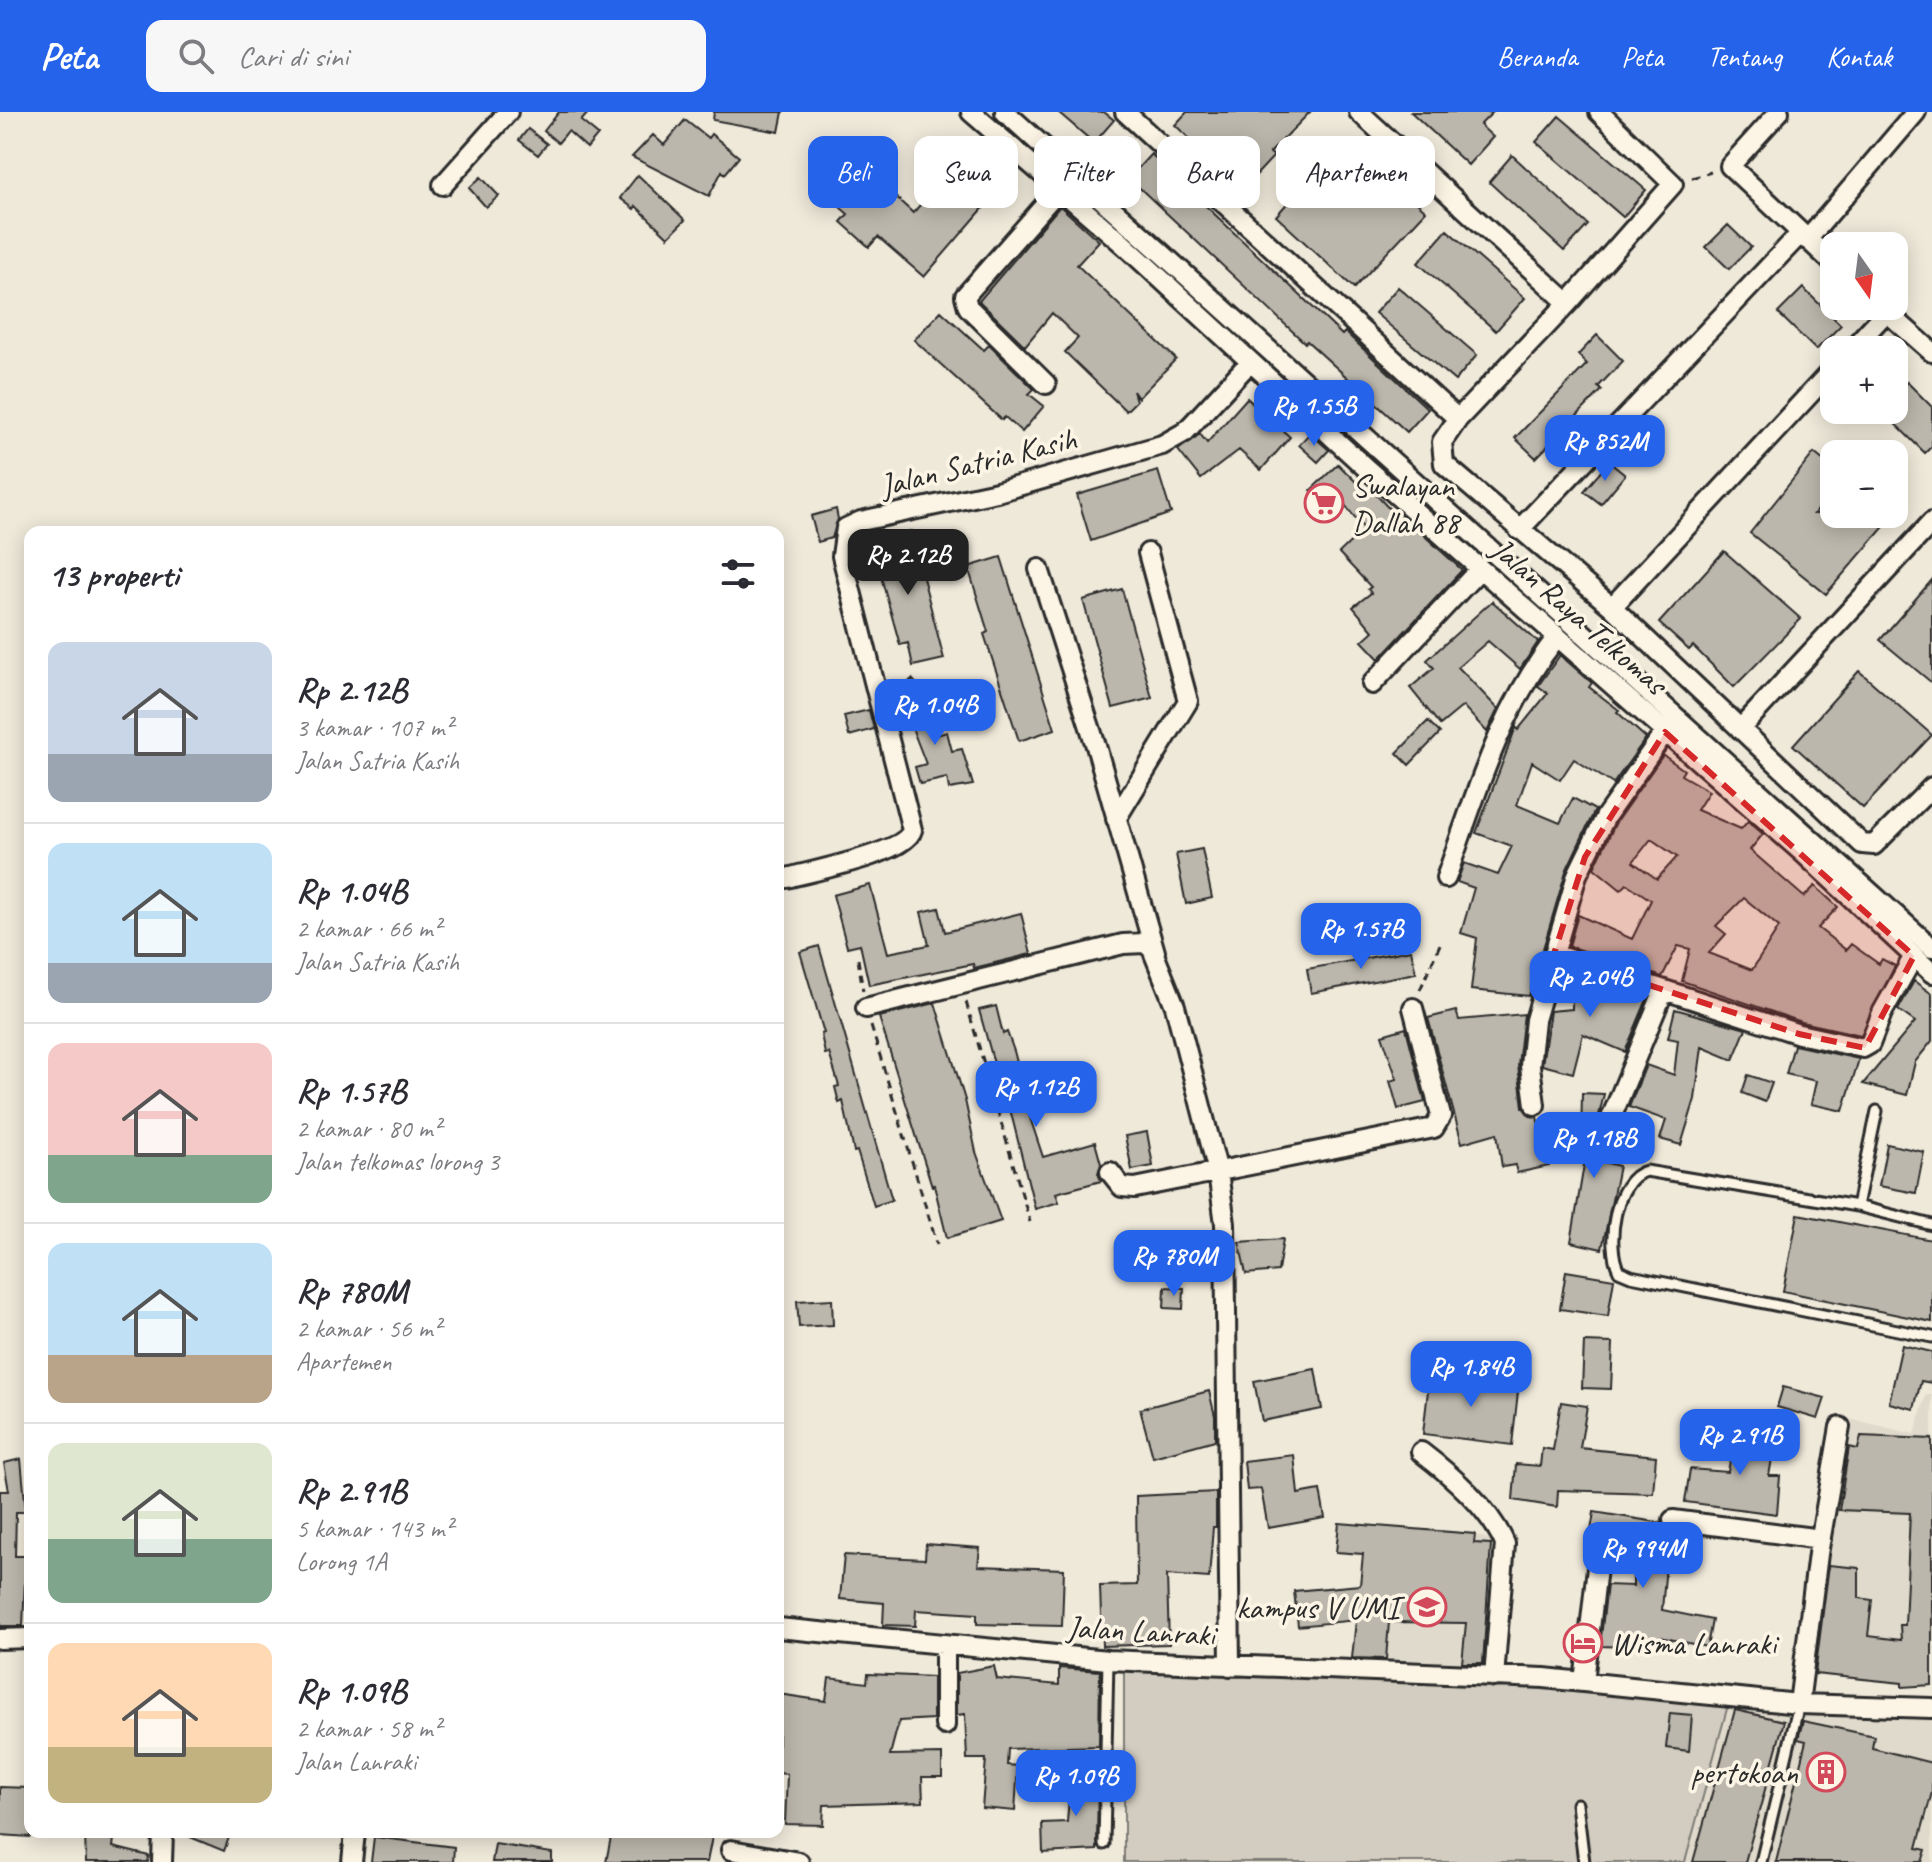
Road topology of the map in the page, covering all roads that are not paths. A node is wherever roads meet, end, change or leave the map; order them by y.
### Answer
1 (508, 112) edge
2 (971, 112) edge
3 (1005, 112) edge
4 (1359, 112) edge
5 (1599, 112) edge
6 (1779, 112) edge
7 (1916, 112) edge
8 (1128, 113) edge
9 (1034, 167) edge
10 (443, 185) dead end
11 (1042, 208) edge
12 (1081, 208) edge
13 (1137, 229) junction
14 (1804, 237) junction
15 (1123, 244) junction
16 (1820, 251) edge
17 (1568, 303) junction
18 (1874, 320) edge
19 (1896, 320) edge
20 (1862, 336) edge
21 (1932, 352) edge
22 (1250, 362) junction
23 (1820, 383) edge
24 (1046, 384) dead end
25 (1307, 399) junction
26 (1458, 419) junction
27 (1932, 522) edge
28 (1519, 530) junction
29 (1148, 553) dead end
30 (1039, 569) dead end
31 (1480, 569) junction
32 (1612, 607) junction
33 (1557, 637) junction
34 (1372, 684) dead end
35 (1670, 725) junction
36 (1740, 729) junction
37 (1932, 787) edge
38 (1116, 819) junction
39 (787, 878) dead end
40 (1446, 878) dead end
41 (1932, 948) edge
42 (1554, 954) junction
43 (1914, 956) junction
44 (1157, 959) junction
45 (1932, 973) edge
46 (1664, 990) junction
47 (866, 1008) road end
48 (1413, 1008) dead end
49 (1535, 1105) dead end
50 (1877, 1111) dead end
51 (1609, 1123) dead end
52 (1110, 1172) dead end
53 (1218, 1172) junction
54 (1857, 1206) junction
55 (1932, 1225) edge
56 (1932, 1337) edge
57 (1840, 1427) dead end
58 (1421, 1452) dead end
59 (1673, 1520) dead end
60 (1821, 1539) junction
61 (1599, 1550) dead end
62 (784, 1629) edge
63 (24, 1638) edge
64 (0, 1639) edge
65 (945, 1646) junction
66 (1108, 1660) junction
67 (1230, 1666) junction
68 (1494, 1677) junction
69 (1584, 1682) junction
70 (1799, 1704) junction
71 (1932, 1708) edge
72 (945, 1725) dead end
73 (1577, 1804) dead end
74 (163, 1838) edge
75 (354, 1838) edge
76 (1104, 1844) dead end
77 (731, 1848) edge
78 (162, 1862) edge
79 (352, 1862) edge
80 (799, 1862) edge
81 (1584, 1862) edge
82 (1761, 1862) edge

1 - 10 street
2 - 9 street, Jalan Raya Telkomas
3 - 13 street, Jalan Raya Telkomas
4 - 17 street
5 - 17 street
6 - 14 street
7 - 14 street
8 - 26 street
11 - 24 street
12 - 15 street, Jalan Raya Telkomas
13 - 15 street
13 - 25 street, Jalan Raya Telkomas
14 - 16 street
14 - 28 street
15 - 22 street, Jalan Raya Telkomas
17 - 26 street
18 - 20 street
19 - 21 street
22 - 25 street, Jalan Raya Telkomas
22 - 39 street, Jalan Satria Kasih
23 - 32 street
25 - 31 street, Jalan Raya Telkomas
25 - 35 street, Jalan Raya Telkomas
26 - 28 street
27 - 36 street
28 - 32 street
29 - 38 street
30 - 38 street
31 - 33 street, Jalan Raya Telkomas
31 - 34 street
32 - 36 street
33 - 35 street, Jalan Raya Telkomas
33 - 40 street
35 - 41 street, Jalan Raya Telkomas
35 - 42 street
35 - 43 street, Jalan Raya Telkomas
36 - 37 street
38 - 44 street
42 - 46 street
42 - 49 street
43 - 45 street, Jalan Raya Telkomas
43 - 46 street
44 - 47 street
44 - 53 street
46 - 51 street
48 - 53 street
50 - 54 lane
52 - 53 street
53 - 67 street
54 - 55 lane
54 - 56 lane
57 - 60 street
58 - 68 street
59 - 60 street
60 - 70 street
61 - 69 street
62 - 65 street, Jalan Lanraki
63 - 64 street
65 - 66 street, Jalan Lanraki
65 - 72 street
66 - 67 street, Jalan Lanraki
66 - 76 lane
67 - 68 street, Jalan Lanraki
68 - 69 street, Jalan Lanraki
69 - 70 street, Jalan Lanraki
70 - 71 street, Jalan Lanraki
70 - 82 lane
73 - 81 lane
74 - 78 street
75 - 79 street
77 - 80 street

